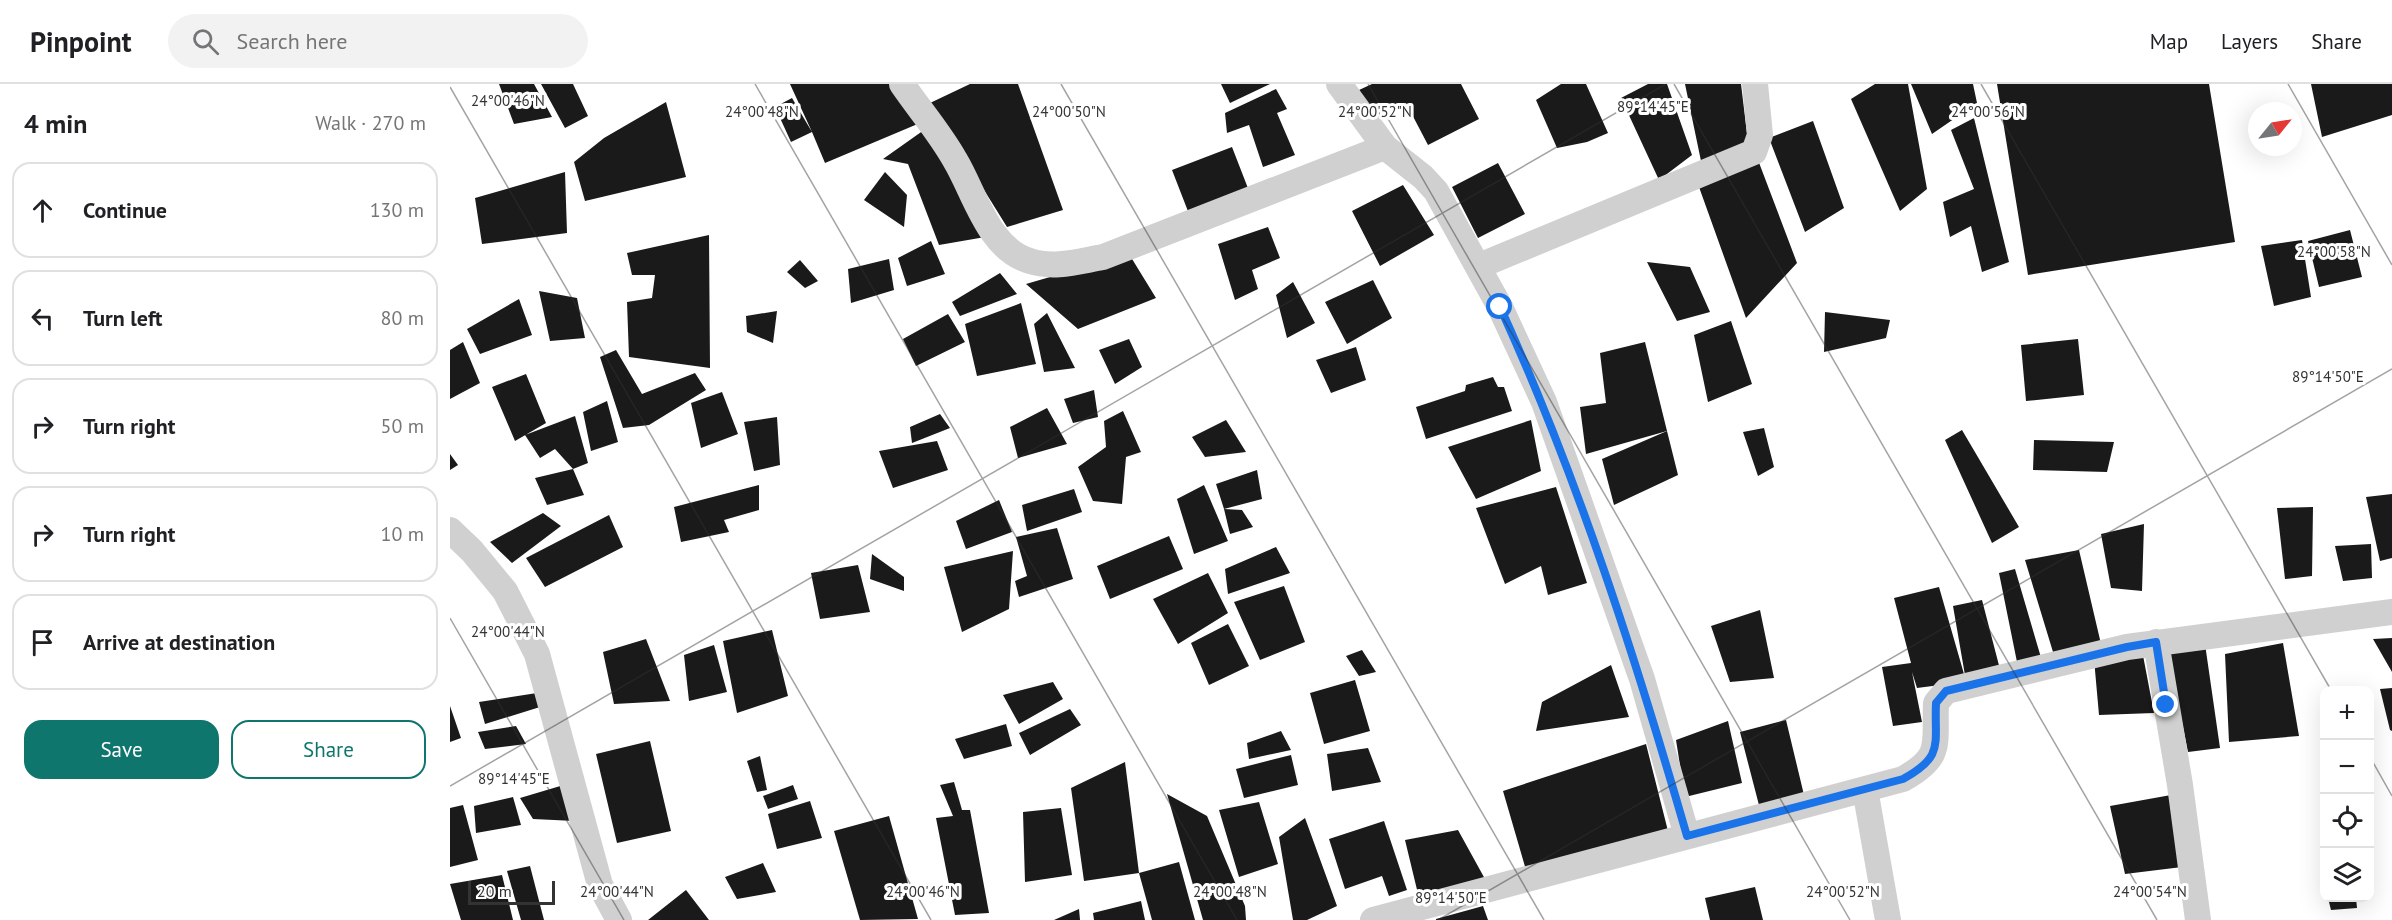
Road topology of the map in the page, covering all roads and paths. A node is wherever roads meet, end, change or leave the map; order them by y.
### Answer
1 (902, 84) edge
2 (1339, 84) edge
3 (1755, 84) edge
4 (1385, 147) junction
5 (1479, 266) junction
6 (450, 530) edge
7 (2392, 612) edge
8 (2156, 642) junction
9 (1865, 789) junction
10 (1687, 836) junction
11 (619, 920) edge
12 (1374, 920) edge
13 (1888, 920) edge
14 (2198, 920) edge

1 - 4 street
2 - 4 street
3 - 5 street
4 - 5 street
5 - 10 street
6 - 11 street
7 - 8 street
8 - 9 street
8 - 14 street
9 - 10 street
9 - 13 street
10 - 12 street

